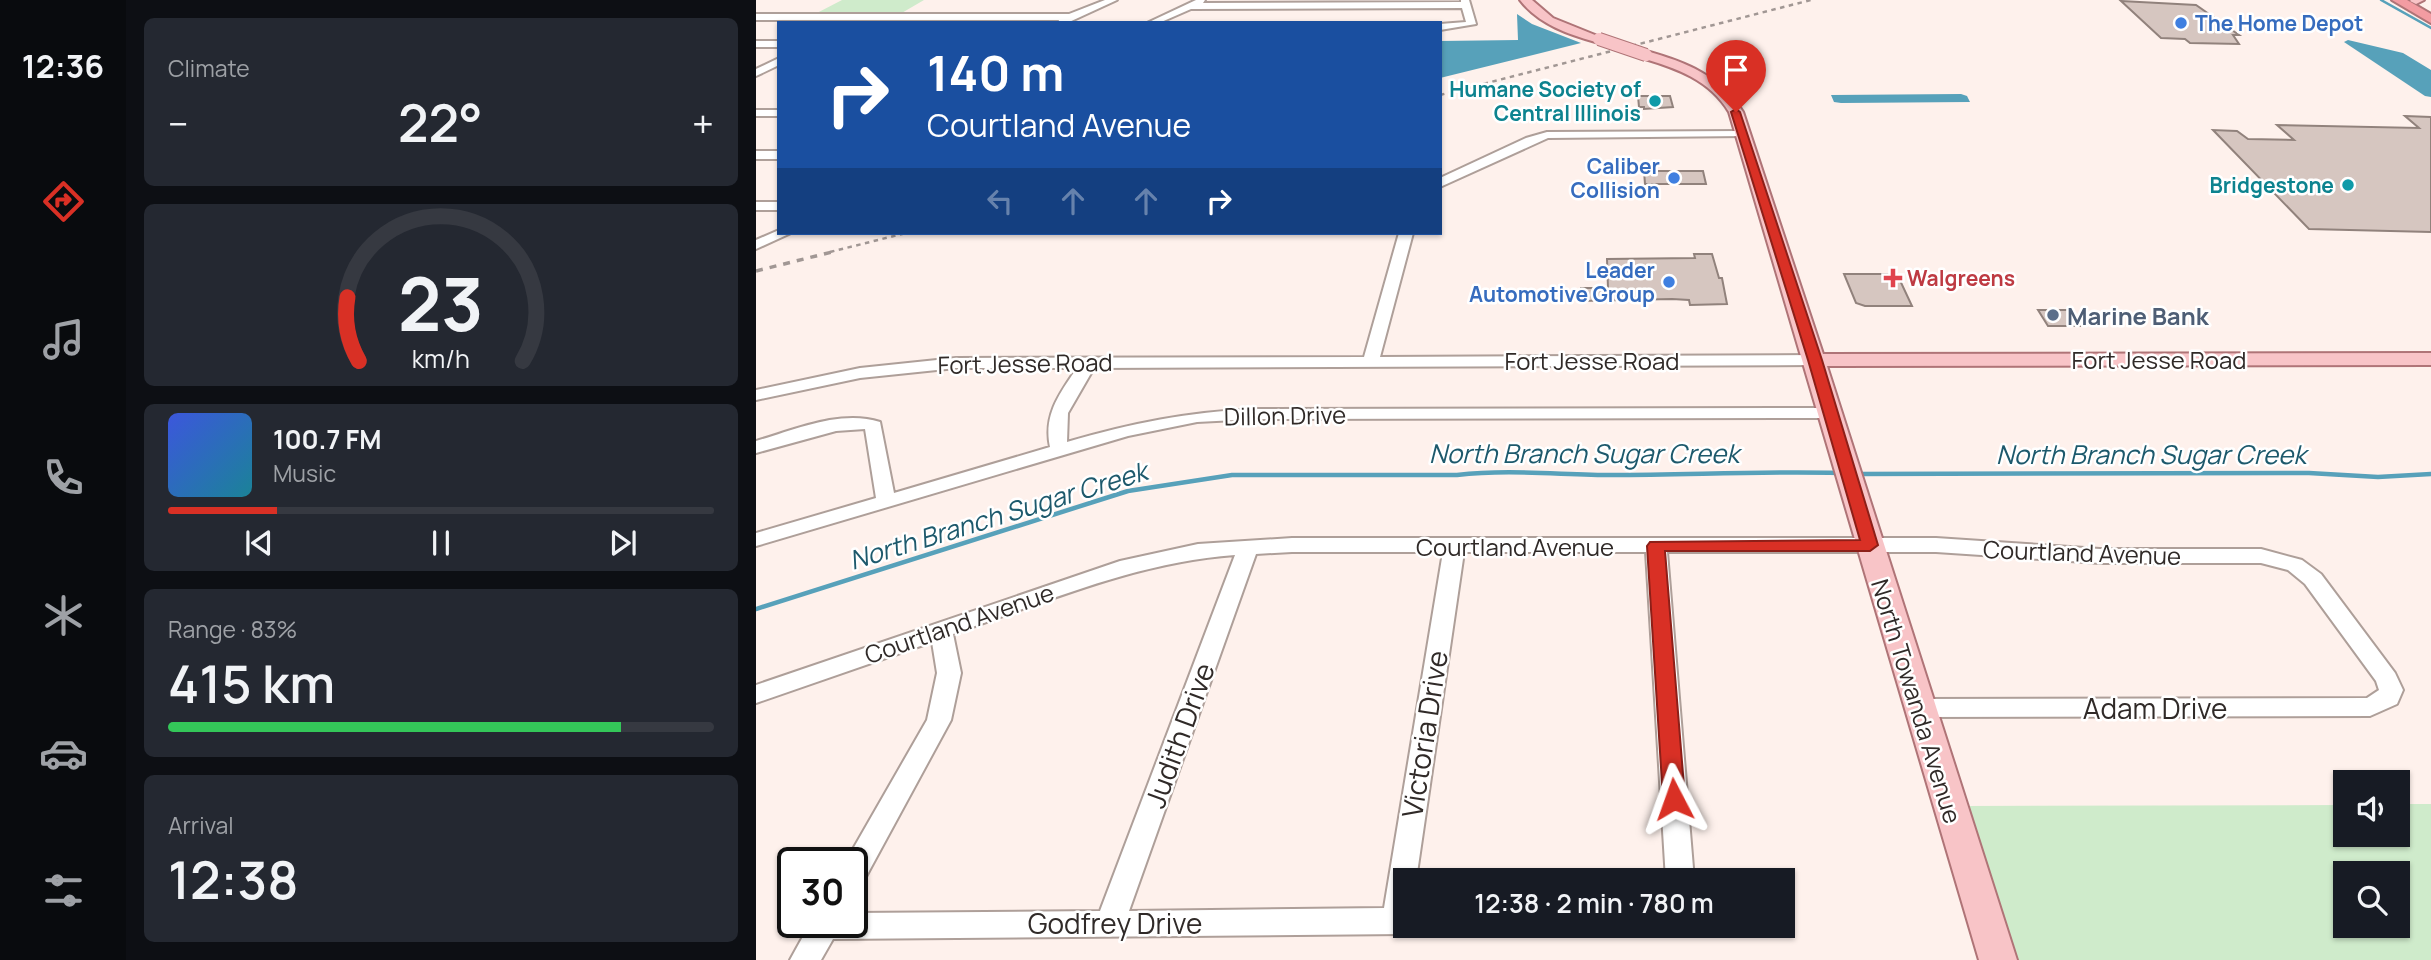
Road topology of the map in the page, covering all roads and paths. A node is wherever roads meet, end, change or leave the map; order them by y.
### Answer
1 (1113, 0) edge
2 (1203, 0) edge
3 (1526, 0) edge
4 (2398, 0) edge
5 (2416, 0) edge
6 (1381, 2) edge
7 (1465, 2) edge
8 (1295, 3) edge
9 (830, 4) dead end
10 (921, 4) dead end
11 (1191, 6) junction
12 (2431, 9) edge
13 (857, 16) junction
14 (901, 16) junction
15 (756, 17) edge
16 (808, 17) junction
17 (1070, 17) junction
18 (2431, 19) edge
19 (849, 21) edge
20 (1064, 21) edge
21 (1156, 21) edge
22 (1442, 27) edge
23 (756, 44) edge
24 (777, 44) edge
25 (777, 62) edge
26 (756, 75) edge
27 (777, 76) edge
28 (756, 113) edge
29 (777, 113) edge
30 (1742, 134) junction
31 (756, 155) edge
32 (777, 155) edge
33 (1442, 182) edge
34 (756, 206) edge
35 (777, 206) edge
36 (779, 235) edge
37 (1405, 235) edge
38 (756, 245) edge
39 (2431, 359) edge
40 (1371, 360) junction
41 (1815, 360) junction
42 (1090, 362) junction
43 (756, 395) edge
44 (1831, 413) junction
45 (866, 421) joint
46 (756, 447) edge
47 (1060, 449) junction
48 (886, 500) junction
49 (756, 540) edge
50 (1870, 545) junction
51 (1454, 546) junction
52 (1656, 546) junction
53 (1248, 547) junction
54 (941, 630) junction
55 (756, 694) edge
56 (2388, 698) joint
57 (1919, 708) junction
58 (868, 847) edge
59 (1408, 868) edge
60 (1679, 868) edge
61 (1393, 921) edge
62 (1110, 923) junction
63 (868, 924) edge
64 (818, 938) edge
65 (805, 960) edge
66 (1998, 960) edge

1 - 17 street
2 - 11 street
3 - 30 main road, North Towanda Avenue, bridge
4 - 18 highway
5 - 12 highway
6 - 7 street
6 - 8 street
7 - 22 street
8 - 11 street
9 - 16 street
10 - 14 street
11 - 21 street
13 - 14 street
13 - 16 street
13 - 19 street
14 - 17 street
15 - 16 street
17 - 20 street
23 - 24 street
25 - 26 street
26 - 27 street
28 - 29 street
30 - 33 street
30 - 41 main road, North Towanda Avenue
31 - 32 street
34 - 35 street
36 - 38 street
37 - 40 street
39 - 41 main road, Fort Jesse Road
40 - 41 street, Fort Jesse Road
40 - 42 street, Fort Jesse Road
41 - 44 main road, North Towanda Avenue
42 - 43 street, Fort Jesse Road
42 - 47 street
44 - 47 street, Dillon Drive
44 - 50 main road, North Towanda Avenue
45 - 46 street
45 - 48 street
47 - 48 street, Dillon Drive
48 - 49 street, Dillon Drive
50 - 52 street, Courtland Avenue
50 - 56 street, Courtland Avenue
50 - 57 main road, North Towanda Avenue
51 - 52 street, Courtland Avenue
51 - 53 street, Courtland Avenue
51 - 59 street, Victoria Drive
52 - 60 street
53 - 54 street, Courtland Avenue
53 - 62 street, Judith Drive
54 - 55 street, Courtland Avenue
54 - 58 street
56 - 57 street, Adam Drive
57 - 66 main road, North Towanda Avenue
61 - 62 street, Godfrey Drive
62 - 63 street, Godfrey Drive
64 - 65 street

